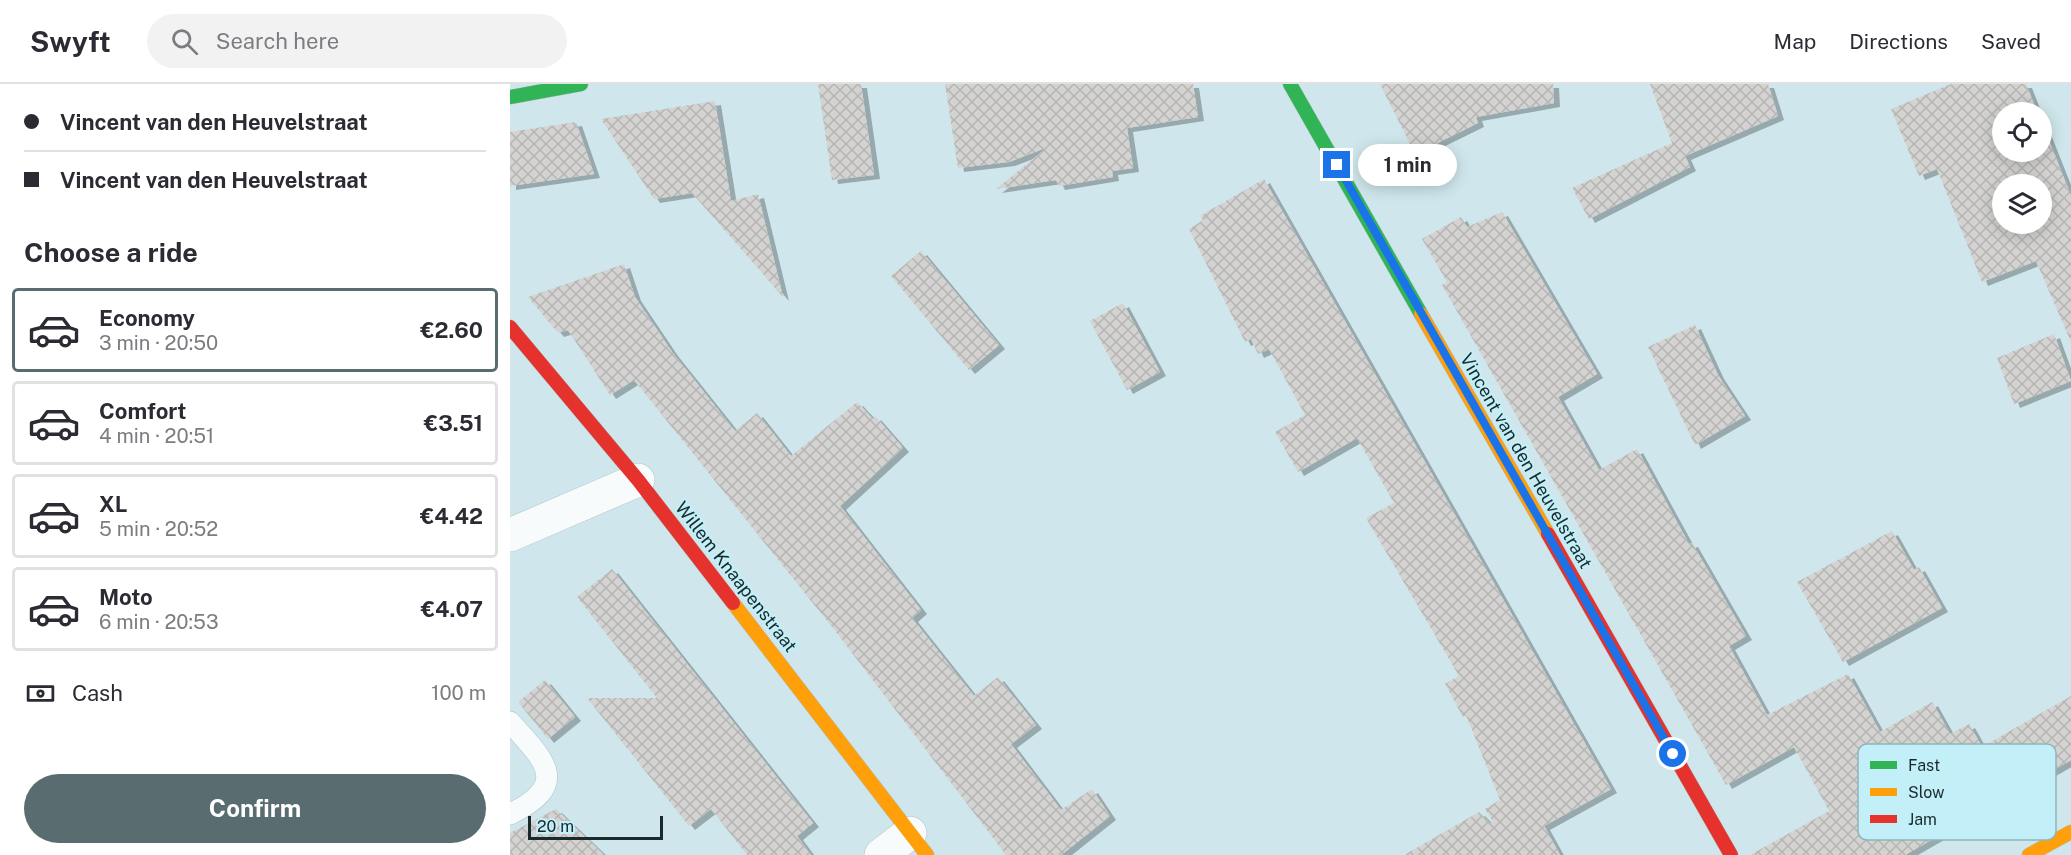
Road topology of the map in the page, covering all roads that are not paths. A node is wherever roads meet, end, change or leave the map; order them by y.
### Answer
1 (581, 84) edge
2 (1290, 84) edge
3 (510, 97) edge
4 (510, 327) edge
5 (638, 480) junction
6 (510, 535) edge
7 (510, 722) edge
8 (510, 814) edge
9 (2071, 832) edge
10 (919, 844) edge
11 (881, 855) edge
12 (1731, 855) edge
13 (2029, 855) edge

1 - 3 street
2 - 12 street, Vincent van den Heuvelstraat
4 - 5 street, Willem Knaapenstraat
5 - 6 street
5 - 10 street, Willem Knaapenstraat
7 - 8 lane
9 - 13 street
10 - 11 street

